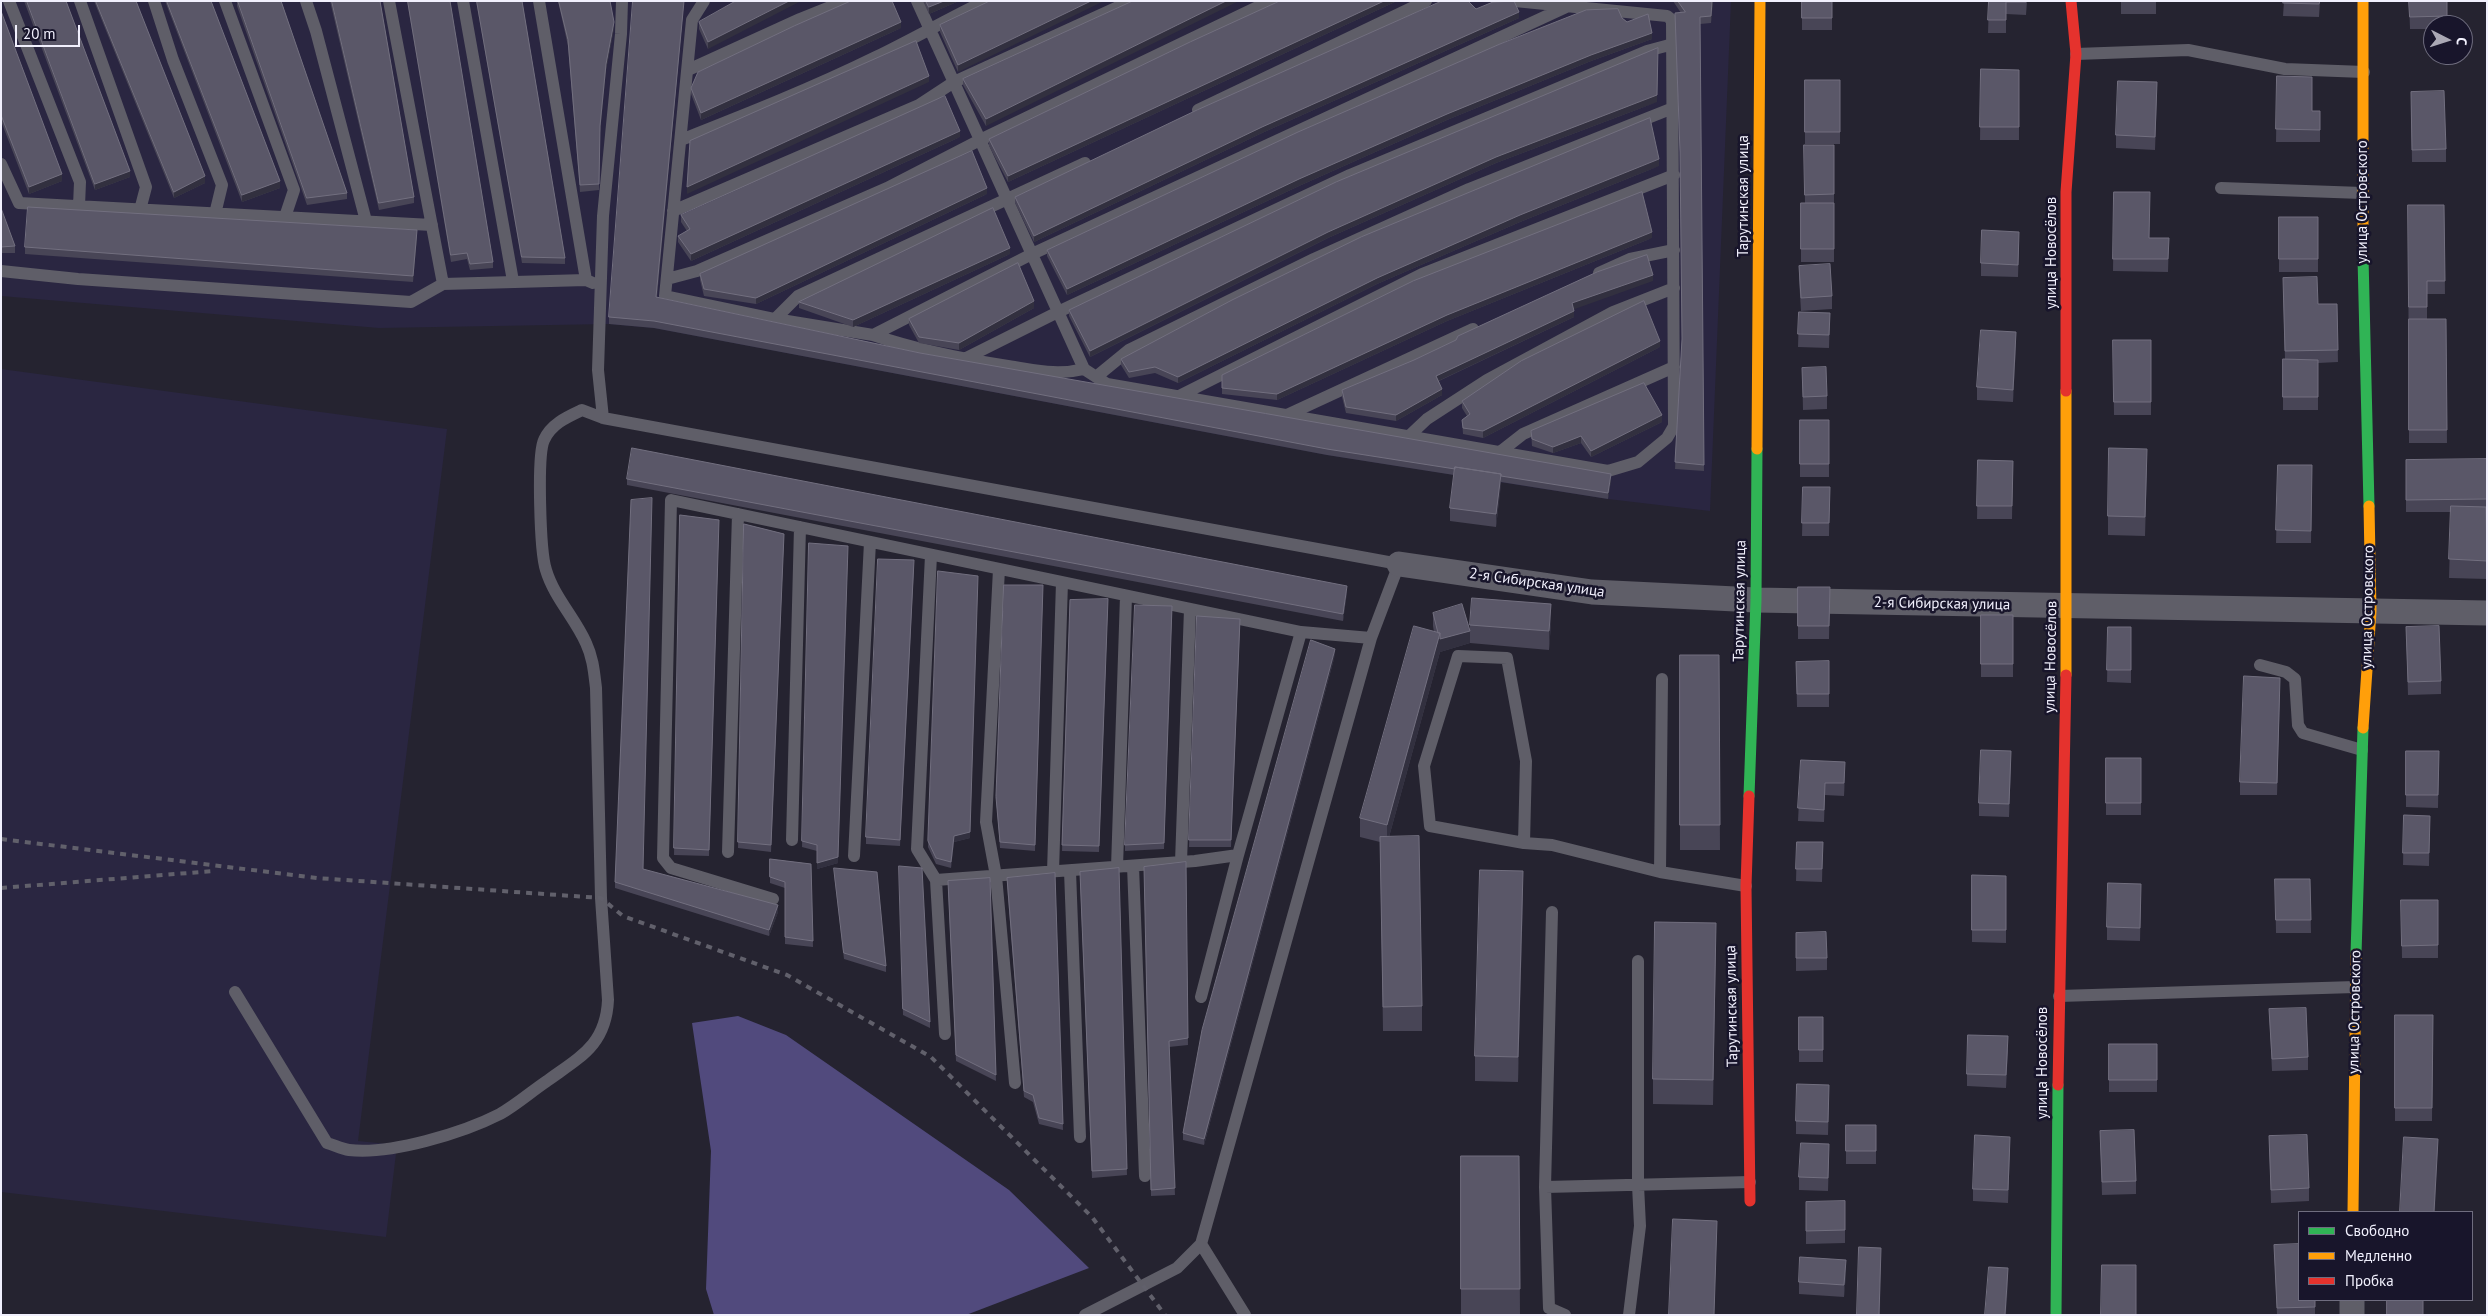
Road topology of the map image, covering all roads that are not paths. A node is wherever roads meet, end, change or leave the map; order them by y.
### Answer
1 (9, 1) edge
2 (80, 1) edge
3 (154, 1) edge
4 (225, 1) edge
5 (306, 1) edge
6 (389, 1) edge
7 (463, 1) edge
8 (539, 1) edge
9 (622, 1) edge
10 (704, 1) edge
11 (845, 1) edge
12 (917, 1) edge
13 (985, 1) edge
14 (1131, 1) edge
15 (1270, 1) edge
16 (1426, 1) edge
17 (1515, 1) edge
18 (1760, 1) edge
19 (2071, 1) edge
20 (2363, 1) edge
21 (1568, 6) junction
22 (929, 28) junction
23 (1673, 44) junction
24 (2076, 54) junction
25 (688, 70) junction
26 (2364, 72) junction
27 (954, 82) junction
28 (1673, 108) junction
29 (1185, 116) edge
30 (681, 140) junction
31 (980, 140) junction
32 (1096, 158) edge
33 (1, 164) edge
34 (1674, 175) junction
35 (2221, 188) dead end
36 (2362, 193) junction
37 (1007, 200) junction
38 (79, 206) junction
39 (140, 210) junction
40 (674, 211) junction
41 (215, 214) junction
42 (285, 217) junction
43 (366, 221) junction
44 (432, 225) junction
45 (1674, 250) junction
46 (1032, 254) junction
47 (1, 271) edge
48 (1588, 277) edge
49 (586, 280) junction
50 (667, 280) junction
51 (513, 281) junction
52 (443, 284) junction
53 (601, 286) junction
54 (1674, 288) junction
55 (1058, 312) junction
56 (775, 319) junction
57 (1482, 325) edge
58 (873, 335) junction
59 (964, 359) junction
60 (1674, 367) junction
61 (1084, 370) junction
62 (1096, 377) junction
63 (1179, 396) junction
64 (1287, 415) junction
65 (603, 418) junction
66 (1409, 436) junction
67 (1500, 452) junction
68 (738, 514) junction
69 (800, 527) junction
70 (870, 542) junction
71 (931, 555) junction
72 (1399, 564) junction
73 (999, 569) junction
74 (1062, 582) junction
75 (1126, 596) junction
76 (1756, 600) junction
77 (2067, 607) junction
78 (1190, 609) junction
79 (2371, 611) junction
80 (2487, 613) edge
81 (1301, 632) junction
82 (1371, 638) junction
83 (2260, 665) dead end
84 (1662, 679) dead end
85 (2362, 750) junction
86 (792, 840) dead end
87 (1524, 843) junction
88 (728, 852) dead end
89 (1238, 855) junction
90 (854, 856) dead end
91 (1181, 862) junction
92 (1133, 866) junction
93 (1117, 867) junction
94 (1070, 871) junction
95 (1053, 872) junction
96 (1660, 872) junction
97 (996, 876) junction
98 (936, 880) junction
99 (1746, 886) junction
100 (773, 898) dead end
101 (1552, 912) dead end
102 (1638, 961) dead end
103 (2355, 987) junction
104 (235, 992) dead end
105 (2059, 996) junction
106 (1201, 997) dead end
107 (945, 1034) dead end
108 (1014, 1084) dead end
109 (1080, 1137) dead end
110 (1145, 1176) dead end
111 (1750, 1182) junction
112 (1638, 1185) junction
113 (1544, 1187) junction
114 (1750, 1201) dead end
115 (2353, 1211) edge
116 (1201, 1244) junction
117 (2352, 1301) edge
118 (1085, 1315) edge
119 (1244, 1315) edge
120 (1565, 1315) edge
121 (1629, 1315) edge
122 (2056, 1315) edge
123 (2352, 1315) edge

1 - 38 lane
2 - 39 lane
3 - 41 lane
4 - 42 lane
5 - 43 lane
6 - 44 lane
7 - 51 lane
8 - 49 lane
9 - 53 lane
10 - 25 lane
11 - 25 lane
12 - 22 lane
13 - 22 lane
14 - 27 lane
15 - 31 lane
16 - 29 lane
17 - 21 lane
18 - 76 street, Тарутинская улица
19 - 24 street, улица Новосёлов
20 - 26 street, улица Островского
21 - 23 lane
21 - 46 lane
22 - 27 lane
22 - 30 lane
23 - 28 lane
23 - 55 lane
24 - 26 lane
24 - 77 street, улица Новосёлов
25 - 30 lane
26 - 36 street, улица Островского
27 - 31 lane
27 - 40 lane
28 - 34 lane
28 - 62 lane
30 - 40 lane
31 - 37 lane
31 - 50 lane
32 - 37 lane
33 - 38 lane
34 - 45 lane
34 - 63 lane
35 - 36 lane
36 - 79 street, улица Островского
37 - 46 lane
37 - 56 lane
38 - 39 lane
39 - 41 lane
40 - 50 lane
41 - 42 lane
42 - 43 lane
43 - 44 lane
44 - 52 lane
45 - 48 lane
45 - 54 lane
46 - 55 lane
46 - 58 lane
47 - 52 lane
49 - 51 lane
49 - 53 lane
50 - 56 lane
51 - 52 lane
53 - 65 lane
54 - 60 lane
54 - 66 lane
55 - 59 lane
55 - 61 lane
56 - 58 lane
57 - 64 lane
58 - 59 lane
59 - 61 lane
60 - 67 lane
60 - 67 lane
61 - 62 lane
62 - 63 lane
63 - 64 lane
64 - 66 lane
65 - 72 lane
65 - 104 lane
66 - 67 lane
68 - 69 lane
68 - 88 lane
68 - 100 lane
69 - 70 lane
69 - 86 lane
70 - 71 lane
70 - 90 lane
71 - 73 lane
71 - 98 lane
72 - 76 street, 2-я Сибирская улица
72 - 82 lane
73 - 74 lane
73 - 97 lane
74 - 75 lane
74 - 95 lane
75 - 78 lane
75 - 93 lane
76 - 77 street, 2-я Сибирская улица
76 - 99 street, Тарутинская улица
77 - 79 street, 2-я Сибирская улица
77 - 105 street, улица Новосёлов
78 - 81 lane
78 - 91 lane
79 - 80 street, 2-я Сибирская улица
79 - 85 street, улица Островского
81 - 82 lane
81 - 89 lane
82 - 116 lane
83 - 85 lane
84 - 96 lane
85 - 103 street, улица Островского
87 - 87 lane
87 - 96 lane
89 - 91 lane
89 - 106 lane
91 - 92 lane
92 - 93 lane
92 - 110 lane
93 - 94 lane
94 - 95 lane
94 - 109 lane
95 - 97 lane
96 - 99 lane
97 - 98 lane
97 - 108 lane
98 - 107 lane
99 - 111 street, Тарутинская улица
101 - 113 lane
102 - 112 lane
103 - 105 lane
103 - 115 street, улица Островского
105 - 122 street, улица Новосёлов
111 - 112 lane
111 - 114 street, Тарутинская улица
112 - 113 lane
112 - 121 lane
113 - 120 lane
116 - 118 lane
116 - 119 lane
117 - 123 street

